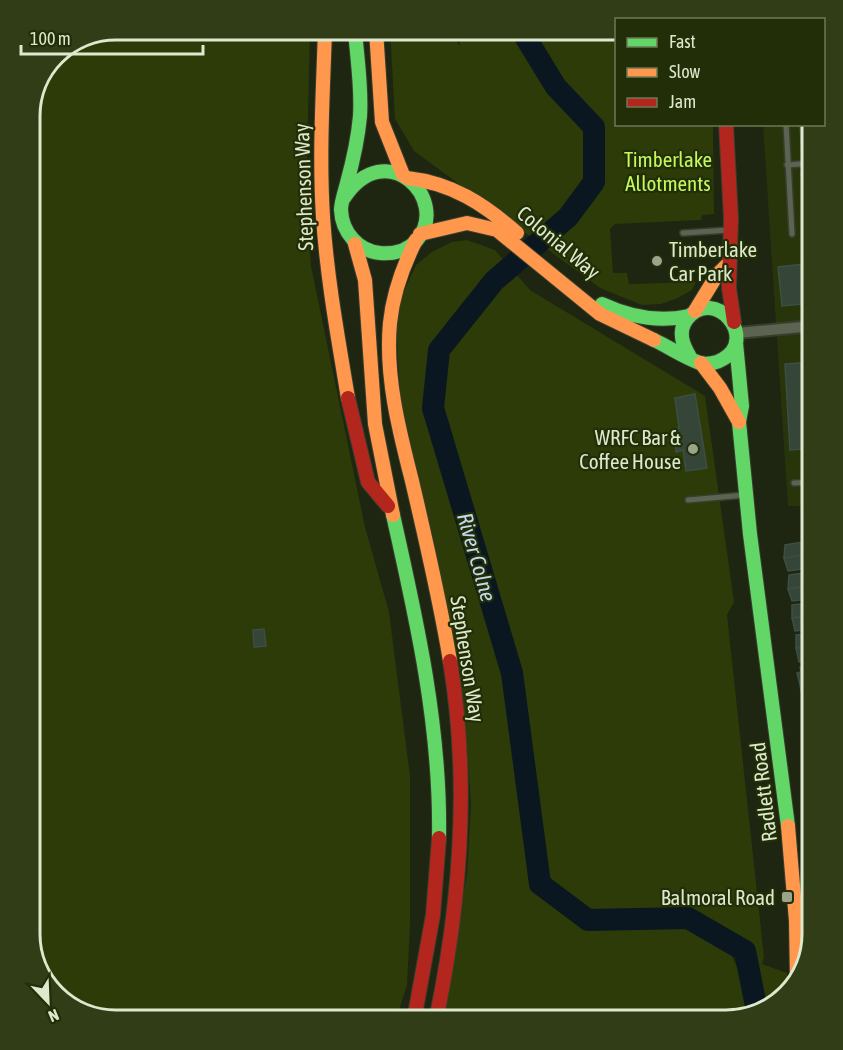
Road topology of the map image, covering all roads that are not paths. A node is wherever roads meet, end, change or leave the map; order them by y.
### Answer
1 (325, 41) edge
2 (356, 41) edge
3 (377, 41) edge
4 (726, 126) edge
5 (786, 126) edge
6 (802, 164) edge
7 (787, 165) junction
8 (405, 176) junction
9 (344, 198) junction
10 (731, 230) junction
11 (509, 232) junction
12 (683, 233) dead end
13 (792, 234) dead end
14 (418, 237) junction
15 (355, 244) junction
16 (727, 265) junction
17 (558, 275) junction
18 (692, 313) junction
19 (802, 327) edge
20 (736, 333) junction
21 (695, 360) junction
22 (739, 422) junction
23 (794, 483) dead end
24 (802, 483) edge
25 (746, 495) junction
26 (688, 500) dead end
27 (392, 510) junction
28 (797, 962) edge
29 (416, 1010) edge
30 (438, 1010) edge

1 - 27 main road, Stephenson Way
2 - 9 main road, Stephenson Way
3 - 8 main road
4 - 10 main road, Radlett Road
5 - 7 lane
6 - 7 lane
7 - 13 lane
8 - 9 main road
8 - 11 main road, Colonial Way
8 - 14 main road
9 - 15 main road
10 - 12 lane
10 - 16 main road, Radlett Road
11 - 14 main road, Colonial Way
11 - 17 main road, Colonial Way
14 - 15 main road
14 - 30 main road, Stephenson Way
15 - 27 main road, Stephenson Way
16 - 18 main road
16 - 20 main road, Radlett Road
17 - 18 main road, Colonial Way
17 - 21 main road, Colonial Way
18 - 20 main road
18 - 21 main road
19 - 20 street
20 - 21 main road
20 - 22 main road, Radlett Road
21 - 22 main road, Radlett Road
22 - 25 main road, Radlett Road
23 - 24 lane
25 - 26 lane
25 - 28 main road, Radlett Road
27 - 29 main road, Stephenson Way

